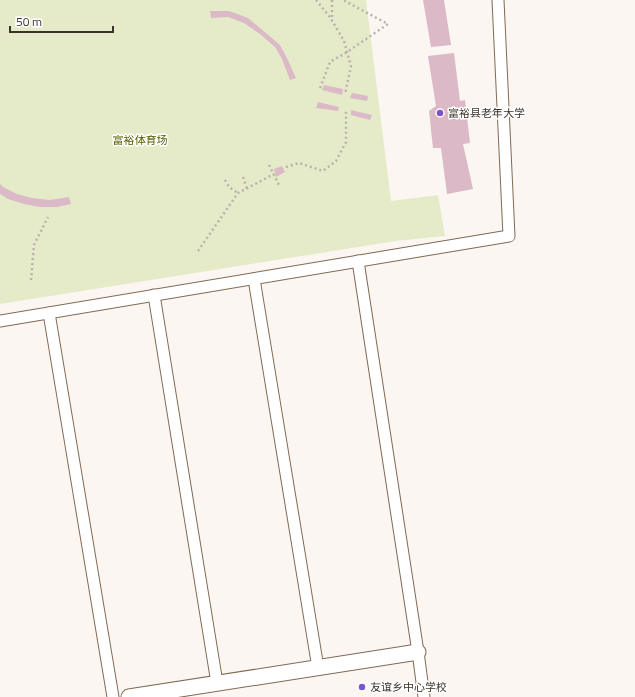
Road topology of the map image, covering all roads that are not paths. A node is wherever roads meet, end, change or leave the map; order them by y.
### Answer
1 (498, 0) edge
2 (358, 261) junction
3 (254, 279) junction
4 (154, 295) junction
5 (49, 313) junction
6 (0, 321) edge
7 (418, 652) junction
8 (318, 668) junction
9 (217, 683) junction
10 (113, 697) edge
11 (129, 697) edge
12 (424, 697) edge

1 - 2 street
2 - 3 street
2 - 7 street
3 - 4 street
3 - 8 street
4 - 5 street
4 - 9 street
5 - 6 street
5 - 10 street
7 - 8 street
7 - 12 street
8 - 9 street
9 - 11 street

